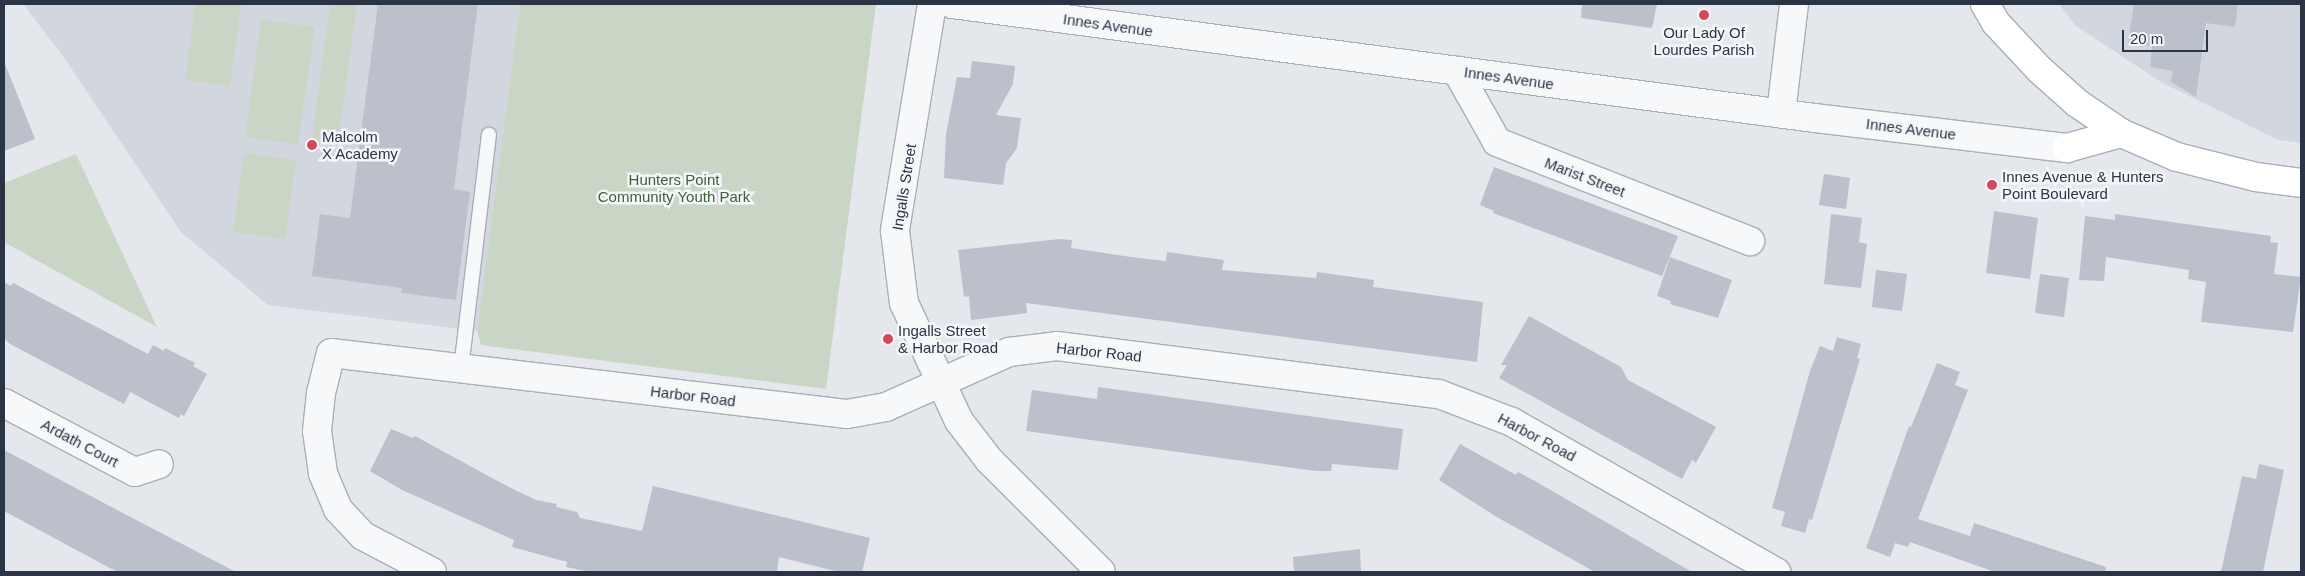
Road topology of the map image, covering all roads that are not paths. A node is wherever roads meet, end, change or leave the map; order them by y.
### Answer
1 (932, 4) edge
2 (952, 4) edge
3 (1794, 4) edge
4 (1985, 4) edge
5 (1457, 71) junction
6 (1780, 113) junction
7 (2121, 133) junction
8 (489, 135) dead end
9 (2067, 148) joint
10 (2301, 183) edge
11 (1750, 241) dead end
12 (461, 368) junction
13 (940, 382) junction
14 (4, 403) edge
15 (158, 464) dead end
16 (432, 572) edge
17 (1101, 572) edge
18 (1776, 572) edge

1 - 13 street, Ingalls Street
2 - 5 street, Innes Avenue
3 - 6 street
4 - 7 main road
5 - 6 street, Innes Avenue
5 - 11 street, Marist Street
6 - 9 street, Innes Avenue
7 - 9 main road
7 - 10 main road
8 - 12 lane
12 - 13 street, Harbor Road
12 - 16 street, Harbor Road
13 - 17 street, Ingalls Street
13 - 18 street, Harbor Road
14 - 15 street, Ardath Court

